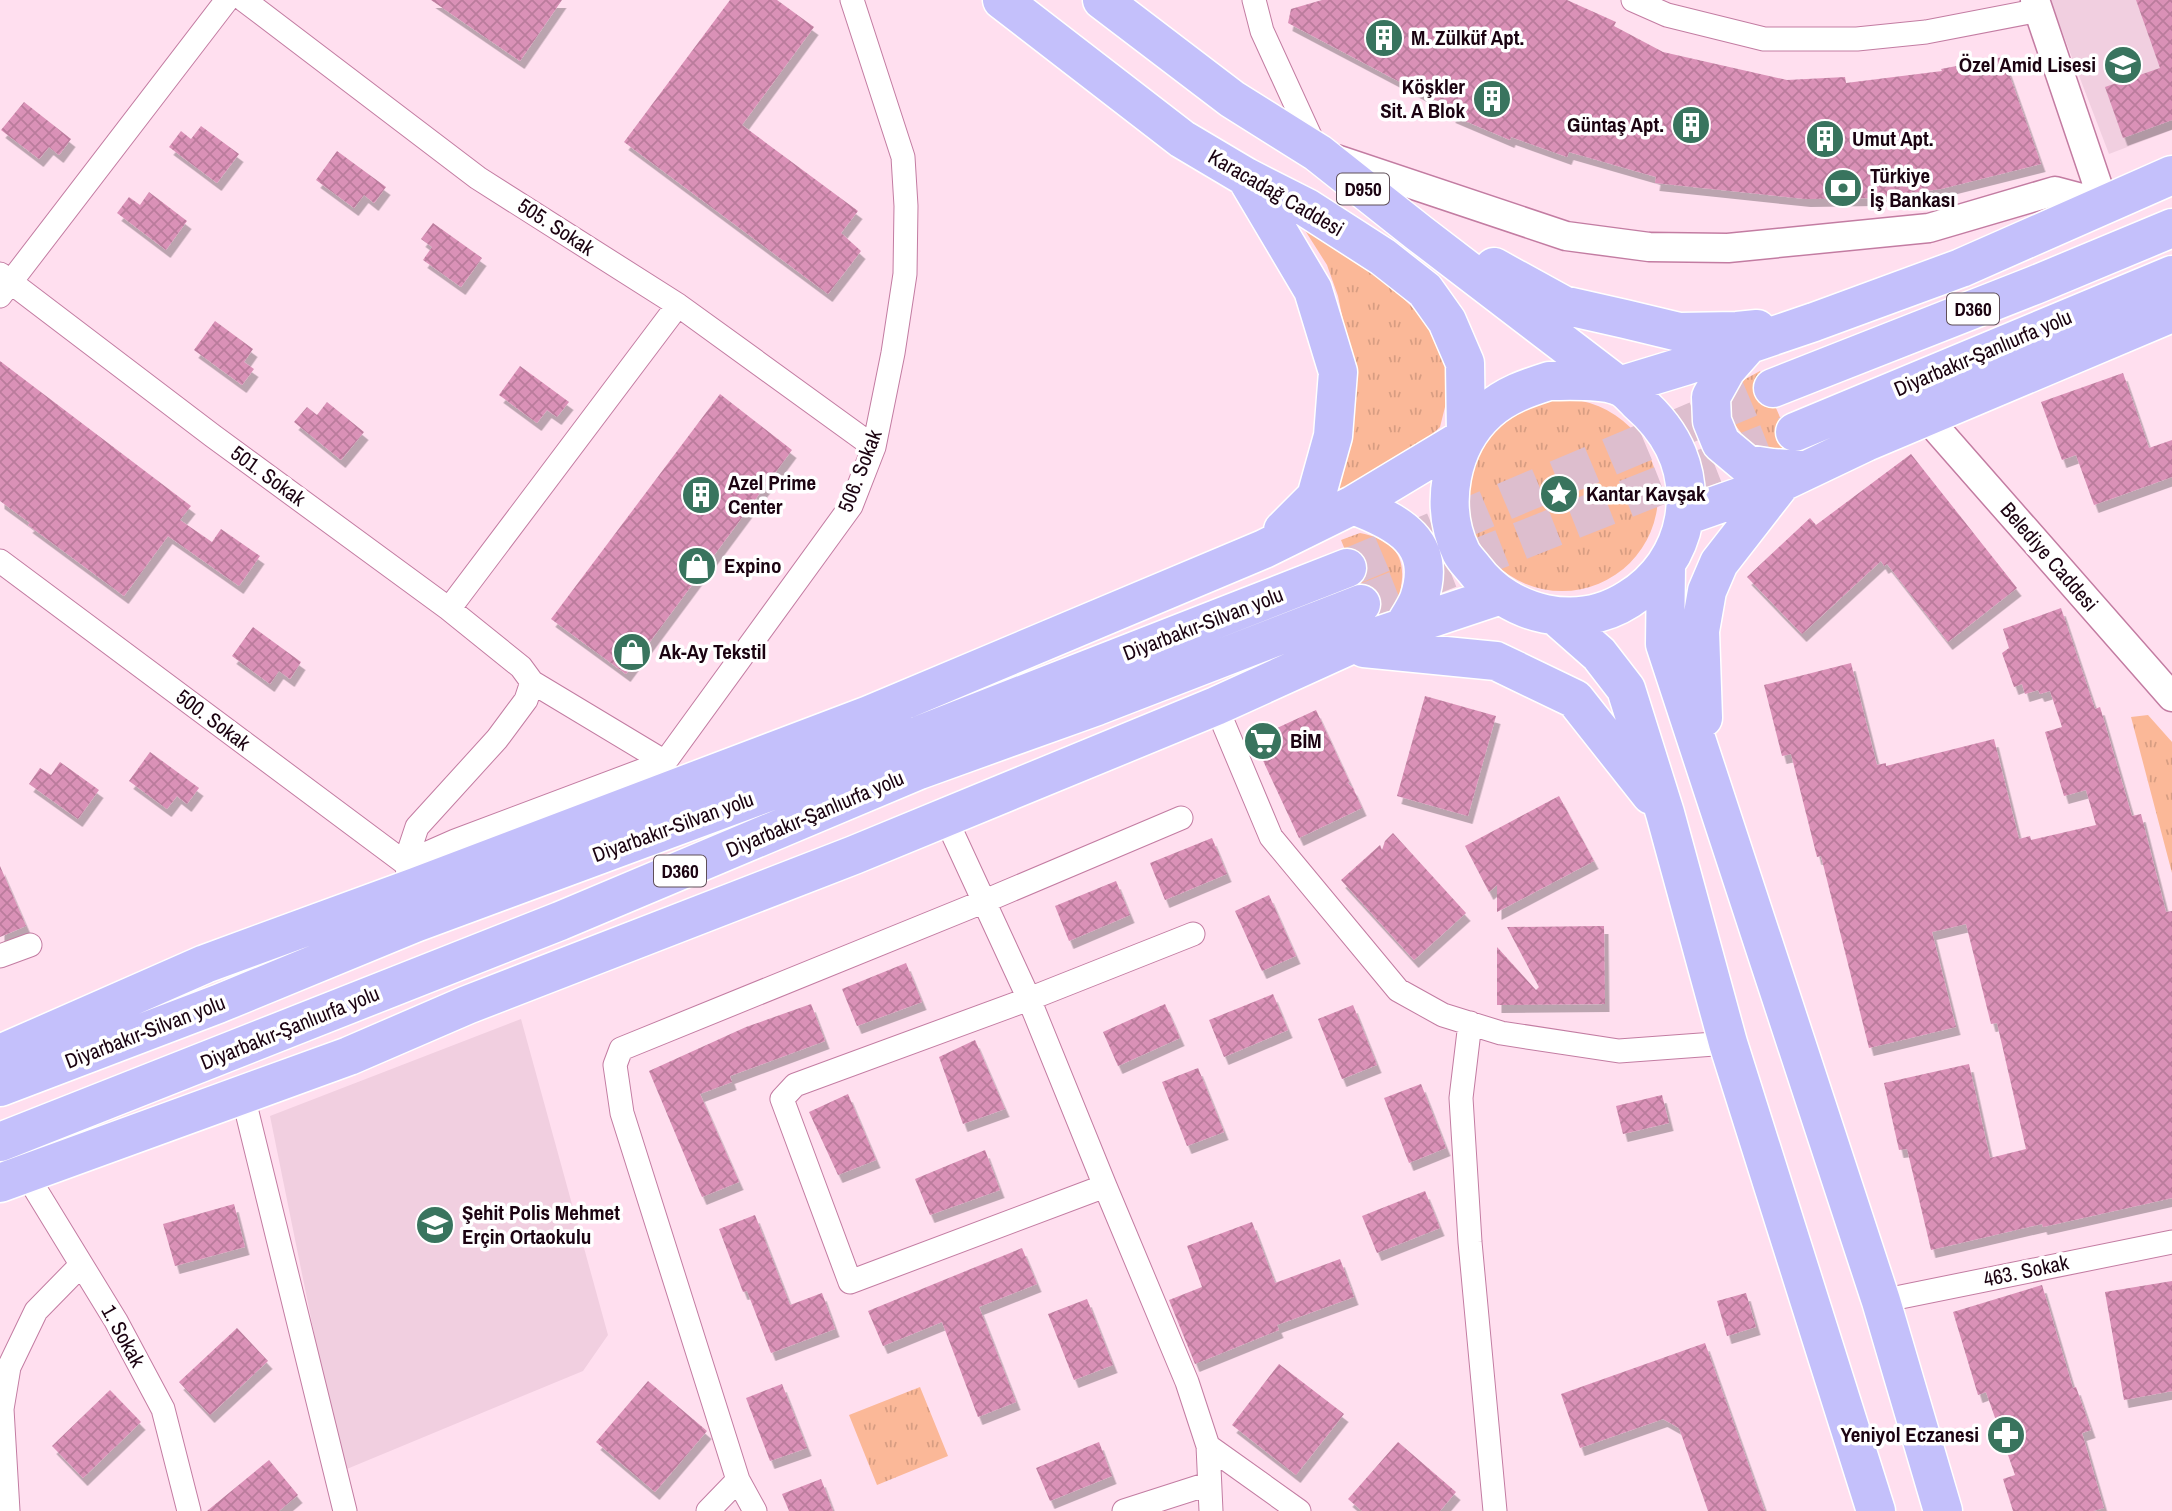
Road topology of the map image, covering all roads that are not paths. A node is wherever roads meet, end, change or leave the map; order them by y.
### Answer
1 (227, 0) edge
2 (852, 0) edge
3 (1002, 0) edge
4 (1102, 0) edge
5 (1254, 0) edge
6 (1633, 0) edge
7 (249, 2) edge
8 (2038, 5) edge
9 (1318, 153) junction
10 (2172, 175) edge
11 (1246, 177) junction
12 (2104, 204) junction
13 (2172, 228) edge
14 (1419, 233) junction
15 (2172, 275) edge
16 (4, 284) edge
17 (678, 305) junction
18 (2172, 313) edge
19 (1814, 322) junction
20 (1748, 345) junction
21 (1619, 386) junction
22 (1773, 388) tunnel mouth
23 (1927, 418) junction
24 (1795, 432) tunnel mouth
25 (1466, 438) junction
26 (874, 447) junction
27 (1795, 476) junction
28 (1353, 505) junction
29 (1685, 516) junction
30 (1264, 549) junction
31 (0, 561) edge
32 (1666, 566) junction
33 (1347, 568) tunnel mouth
34 (1501, 595) junction
35 (1362, 604) tunnel mouth
36 (449, 609) junction
37 (1557, 617) junction
38 (1403, 628) junction
39 (1348, 646) junction
40 (531, 682) junction
41 (2172, 697) edge
42 (1216, 706) junction
43 (665, 762) junction
44 (1710, 783) junction
45 (642, 801) junction
46 (1665, 813) junction
47 (945, 817) junction
48 (1181, 818) dead end
49 (412, 891) junction
50 (985, 901) junction
51 (560, 921) junction
52 (1194, 934) dead end
53 (30, 944) dead end
54 (0, 956) edge
55 (1029, 999) junction
56 (1470, 1023) junction
57 (1728, 1042) junction
58 (0, 1055) edge
59 (0, 1087) edge
60 (243, 1096) junction
61 (152, 1129) junction
62 (0, 1142) edge
63 (13, 1179) edge
64 (1105, 1186) junction
65 (2172, 1242) edge
66 (81, 1265) junction
67 (1881, 1301) junction
68 (5, 1367) edge
69 (1208, 1446) junction
70 (738, 1480) junction
71 (1208, 1484) junction
72 (8, 1511) edge
73 (189, 1511) edge
74 (345, 1511) edge
75 (708, 1511) edge
76 (755, 1511) edge
77 (1124, 1511) edge
78 (1211, 1511) edge
79 (1299, 1511) edge
80 (1495, 1511) edge
81 (1875, 1511) edge
82 (1943, 1511) edge

1 - 16 street
2 - 26 street, 506. Sokak
3 - 11 highway, Karacadağ Caddesi / D950
4 - 9 highway, D950
5 - 9 street
6 - 8 street
7 - 17 street, 505. Sokak
8 - 12 street
9 - 12 street
9 - 14 highway, D950
10 - 12 highway
11 - 25 highway, Karacadağ Caddesi / D950
11 - 30 highway
12 - 19 highway
13 - 22 highway, Diyarbakır-Şanlıurfa yolu / D360
14 - 19 highway
14 - 21 highway, D950
15 - 24 highway, Diyarbakır-Şanlıurfa yolu / D360
16 - 36 street, 501. Sokak
17 - 26 street, 505. Sokak
17 - 36 street
18 - 23 highway
19 - 20 highway
20 - 21 highway
20 - 27 highway
21 - 25 highway
21 - 29 highway
23 - 27 highway
23 - 41 street, Belediye Caddesi
25 - 28 highway
25 - 34 highway
26 - 43 street, 506. Sokak
27 - 29 highway
27 - 44 highway
28 - 30 highway
28 - 38 highway
29 - 32 highway
30 - 45 highway
31 - 49 street, 500. Sokak
32 - 37 highway
32 - 44 highway
33 - 49 highway, Diyarbakır-Silvan yolu / D360
34 - 37 highway
34 - 38 highway
35 - 51 highway, Diyarbakır-Şanlıurfa yolu / D360
36 - 40 street, 501. Sokak
37 - 46 highway
38 - 39 highway
39 - 42 highway
39 - 46 highway
40 - 43 street, 501. Sokak
40 - 49 street
42 - 47 highway
42 - 56 street
43 - 45 street, 506. Sokak
43 - 49 street
44 - 67 highway
45 - 49 highway
46 - 57 highway
47 - 50 street
47 - 60 highway
48 - 50 street
49 - 58 highway
49 - 59 highway, Diyarbakır-Silvan yolu / D360
50 - 55 street
50 - 70 street
51 - 61 highway
51 - 62 highway, Diyarbakır-Şanlıurfa yolu / D360
52 - 55 street
53 - 54 street
55 - 64 street
55 - 64 street
56 - 57 street
56 - 80 street
57 - 81 highway
60 - 61 highway
60 - 74 street
61 - 63 highway
63 - 66 street, 1. Sokak
64 - 69 street
65 - 67 street, 463. Sokak
66 - 68 street
66 - 73 street, 1. Sokak
67 - 82 highway
68 - 72 street
69 - 71 street
69 - 79 street
70 - 75 street
70 - 76 street
71 - 77 street
71 - 78 street

